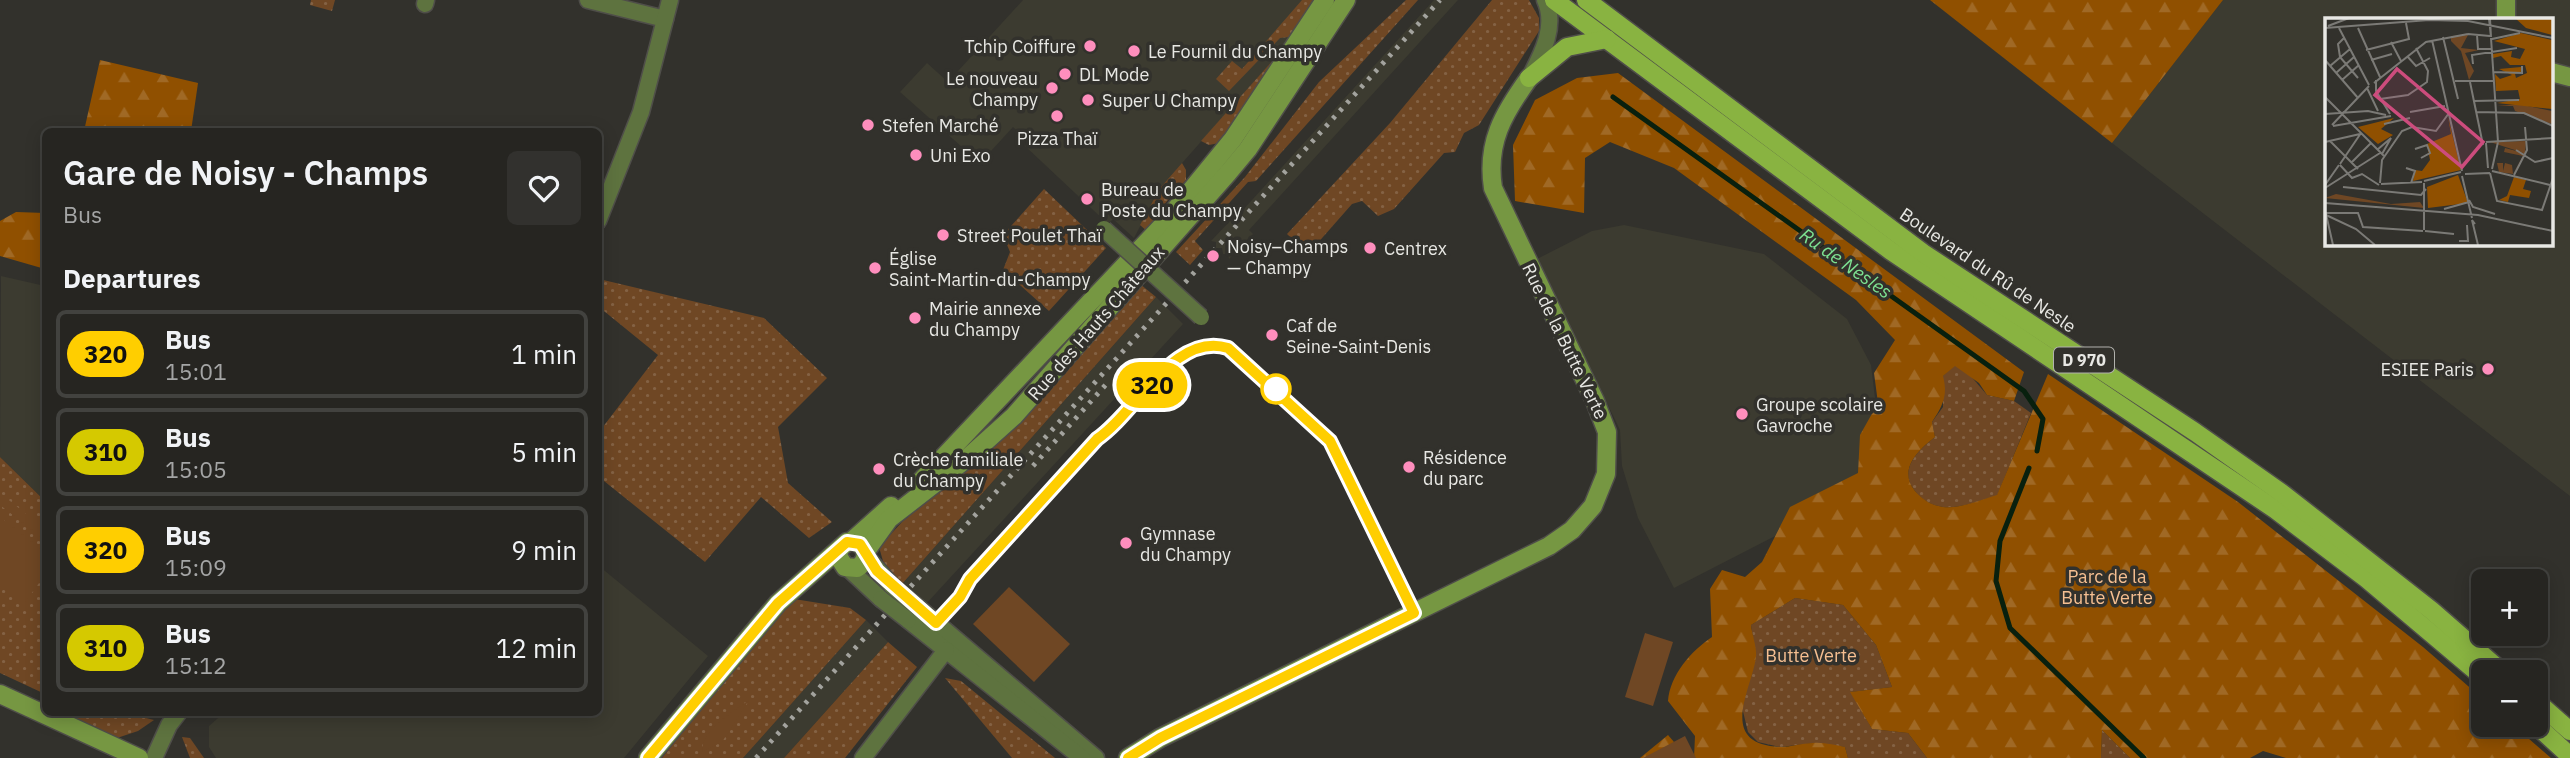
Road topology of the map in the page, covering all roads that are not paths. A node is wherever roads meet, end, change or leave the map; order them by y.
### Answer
1 (588, 0) edge
2 (670, 0) edge
3 (1325, 0) edge
4 (1346, 0) edge
5 (1545, 0) edge
6 (1554, 0) edge
7 (1586, 0) edge
8 (2506, 0) edge
9 (2506, 18) edge
10 (665, 19) junction
11 (1607, 40) junction
12 (2552, 72) edge
13 (2570, 77) edge
14 (1529, 78) junction
15 (602, 211) edge
16 (1104, 229) dead end
17 (1201, 317) dead end
18 (856, 549) junction
19 (847, 568) junction
20 (806, 576) junction
21 (914, 614) junction
22 (946, 650) junction
23 (2488, 660) edge
24 (2471, 667) edge
25 (0, 694) edge
26 (2548, 712) edge
27 (42, 713) edge
28 (48, 716) edge
29 (176, 716) edge
30 (2570, 731) edge
31 (2548, 736) edge
32 (1072, 752) edge
33 (1130, 755) edge
34 (2570, 756) edge
35 (1094, 757) edge
36 (139, 758) edge
37 (154, 758) edge
38 (648, 758) edge
39 (863, 758) edge

1 - 10 street
2 - 10 street
3 - 18 street, Rue des Hauts Châteaux
4 - 18 street, Rue des Hauts Châteaux
5 - 14 street, Rue de la Butte Verte
6 - 11 main road
7 - 23 main road, Boulevard du Rû de Nesle / D 970
8 - 9 street
10 - 15 street
11 - 14 main road
11 - 24 main road
12 - 13 street
14 - 33 street, Rue de la Butte Verte
16 - 17 street, bridge
18 - 19 street
18 - 19 street
18 - 20 street, Rue des Hauts Châteaux
18 - 21 street, bridge
19 - 20 street
19 - 21 street, bridge
20 - 38 street, Rue des Hauts Châteaux
21 - 22 street
21 - 35 street
22 - 32 street
22 - 39 street
25 - 27 street
26 - 30 main road
28 - 36 street
29 - 37 street
31 - 34 main road
32 - 35 street

